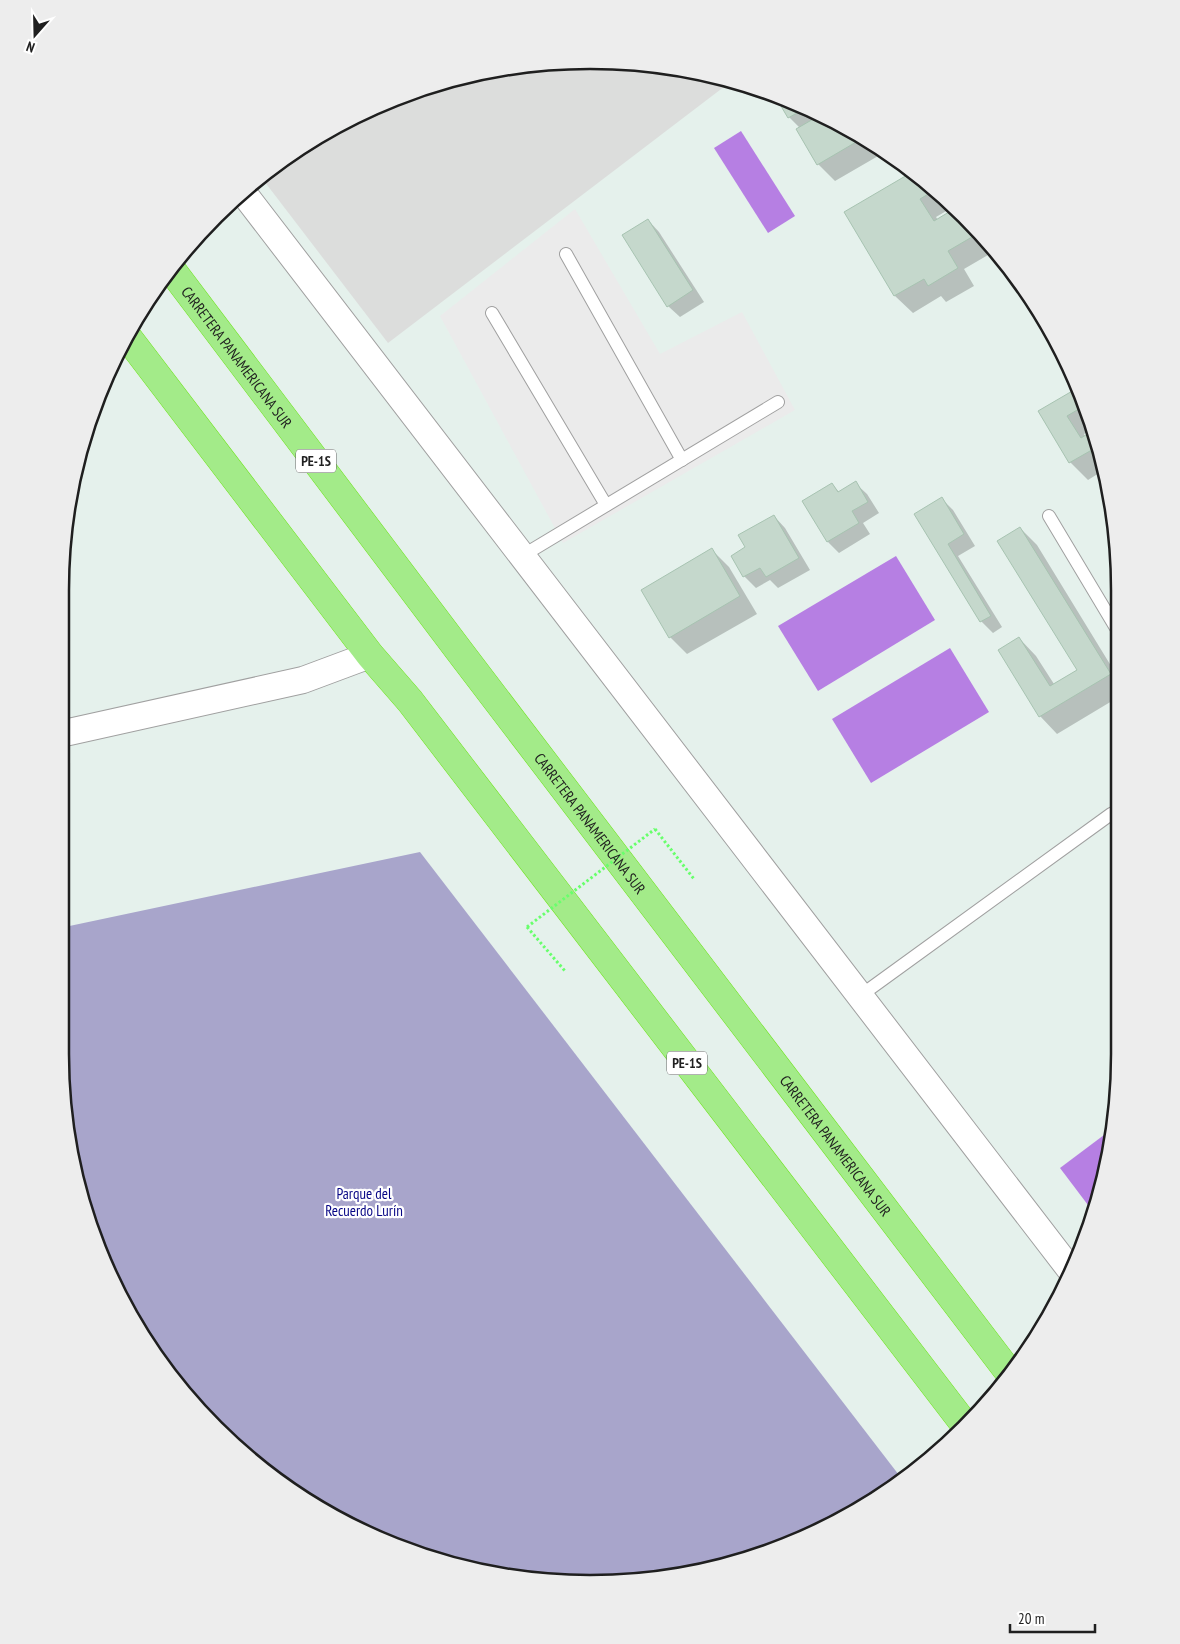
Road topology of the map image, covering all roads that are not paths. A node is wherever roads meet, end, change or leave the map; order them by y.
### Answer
1 (247, 197) edge
2 (566, 254) dead end
3 (175, 274) edge
4 (492, 313) dead end
5 (132, 343) edge
6 (778, 402) dead end
7 (682, 460) junction
8 (606, 505) junction
9 (1049, 516) dead end
10 (522, 556) junction
11 (1111, 620) edge
12 (370, 655) junction
13 (69, 732) edge
14 (1111, 814) edge
15 (860, 996) junction
16 (1066, 1265) edge
17 (1006, 1368) edge
18 (961, 1420) edge

1 - 10 street
2 - 7 lane
3 - 17 highway, CARRETERA PANAMERICANA SUR / PE-1S
4 - 8 lane
5 - 12 highway, PE-1S
6 - 7 lane
7 - 8 lane
8 - 10 lane
9 - 11 lane
10 - 15 street
12 - 13 street
12 - 18 highway, PE-1S
14 - 15 lane
15 - 16 street

